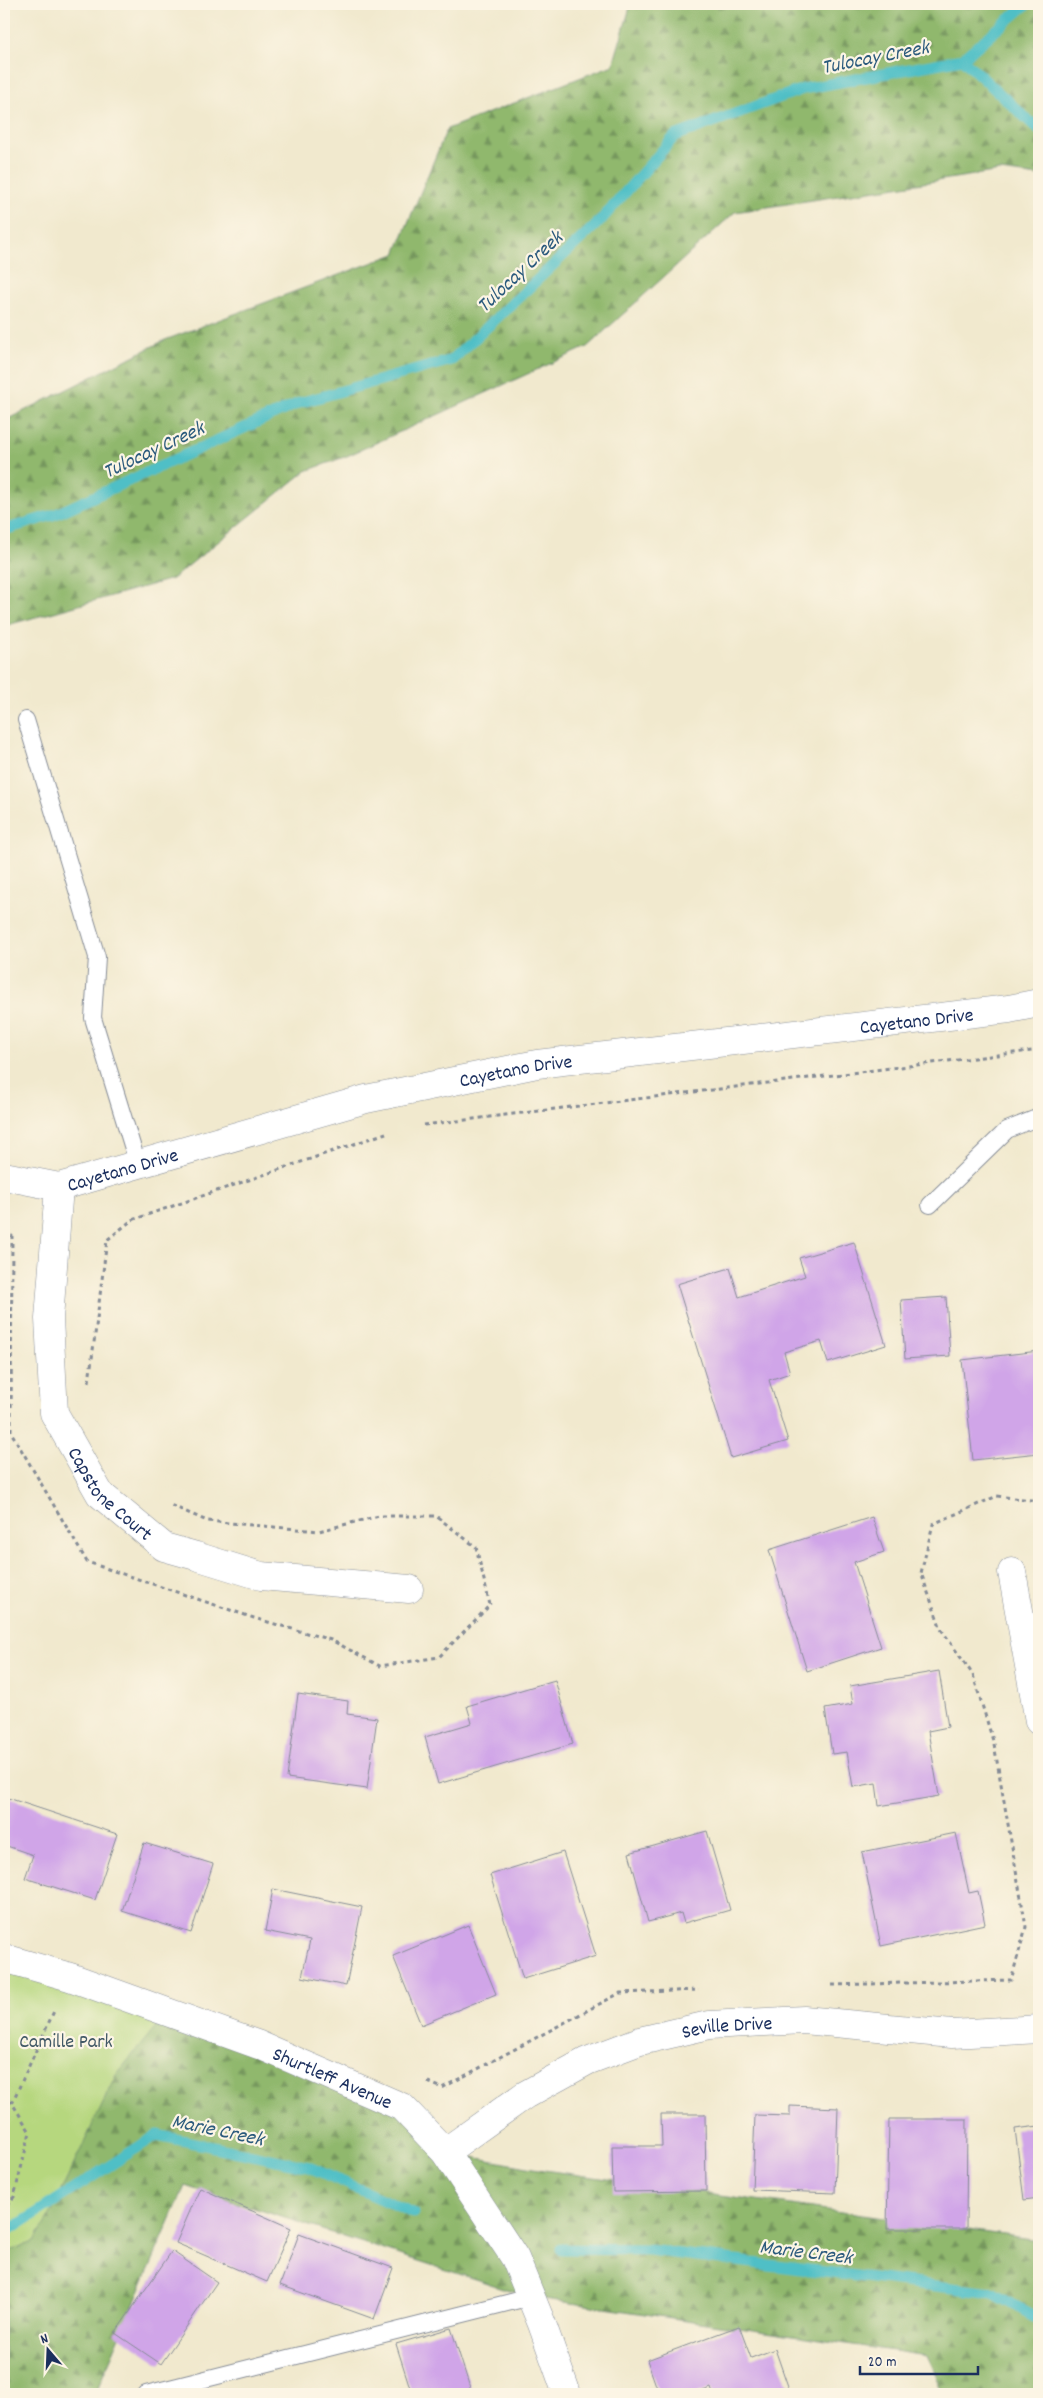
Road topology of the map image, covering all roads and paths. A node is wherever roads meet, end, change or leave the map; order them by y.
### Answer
1 (26, 720) dead end
2 (1039, 1003) edge
3 (1039, 1050) edge
4 (1039, 1117) edge
5 (420, 1126) dead end
6 (392, 1130) dead end
7 (138, 1165) junction
8 (4, 1176) edge
9 (59, 1187) junction
10 (930, 1205) dead end
11 (4, 1232) edge
12 (89, 1385) dead end
13 (1039, 1500) edge
14 (165, 1502) dead end
15 (1012, 1572) dead end
16 (409, 1589) dead end
17 (1039, 1721) edge
18 (4, 1958) edge
19 (70, 1976) junction
20 (825, 1986) dead end
21 (707, 1990) dead end
22 (1039, 2029) edge
23 (424, 2080) dead end
24 (4, 2094) edge
25 (12, 2103) junction
26 (445, 2152) junction
27 (4, 2208) edge
28 (531, 2297) junction
29 (146, 2394) edge
30 (567, 2394) edge

1 - 7 lane
2 - 7 street, Cayetano Drive
3 - 5 path
4 - 10 lane
6 - 12 path
7 - 9 street, Cayetano Drive
8 - 9 street, Cayetano Drive
9 - 16 street, Capstone Court
11 - 14 path
13 - 20 path
15 - 17 street
18 - 19 street, Shurtleff Avenue
19 - 25 path
19 - 26 street, Shurtleff Avenue
21 - 23 path
22 - 26 street, Seville Drive
24 - 25 path
25 - 27 path
26 - 28 street, Shurtleff Avenue
28 - 29 lane
28 - 30 street, Shurtleff Avenue

